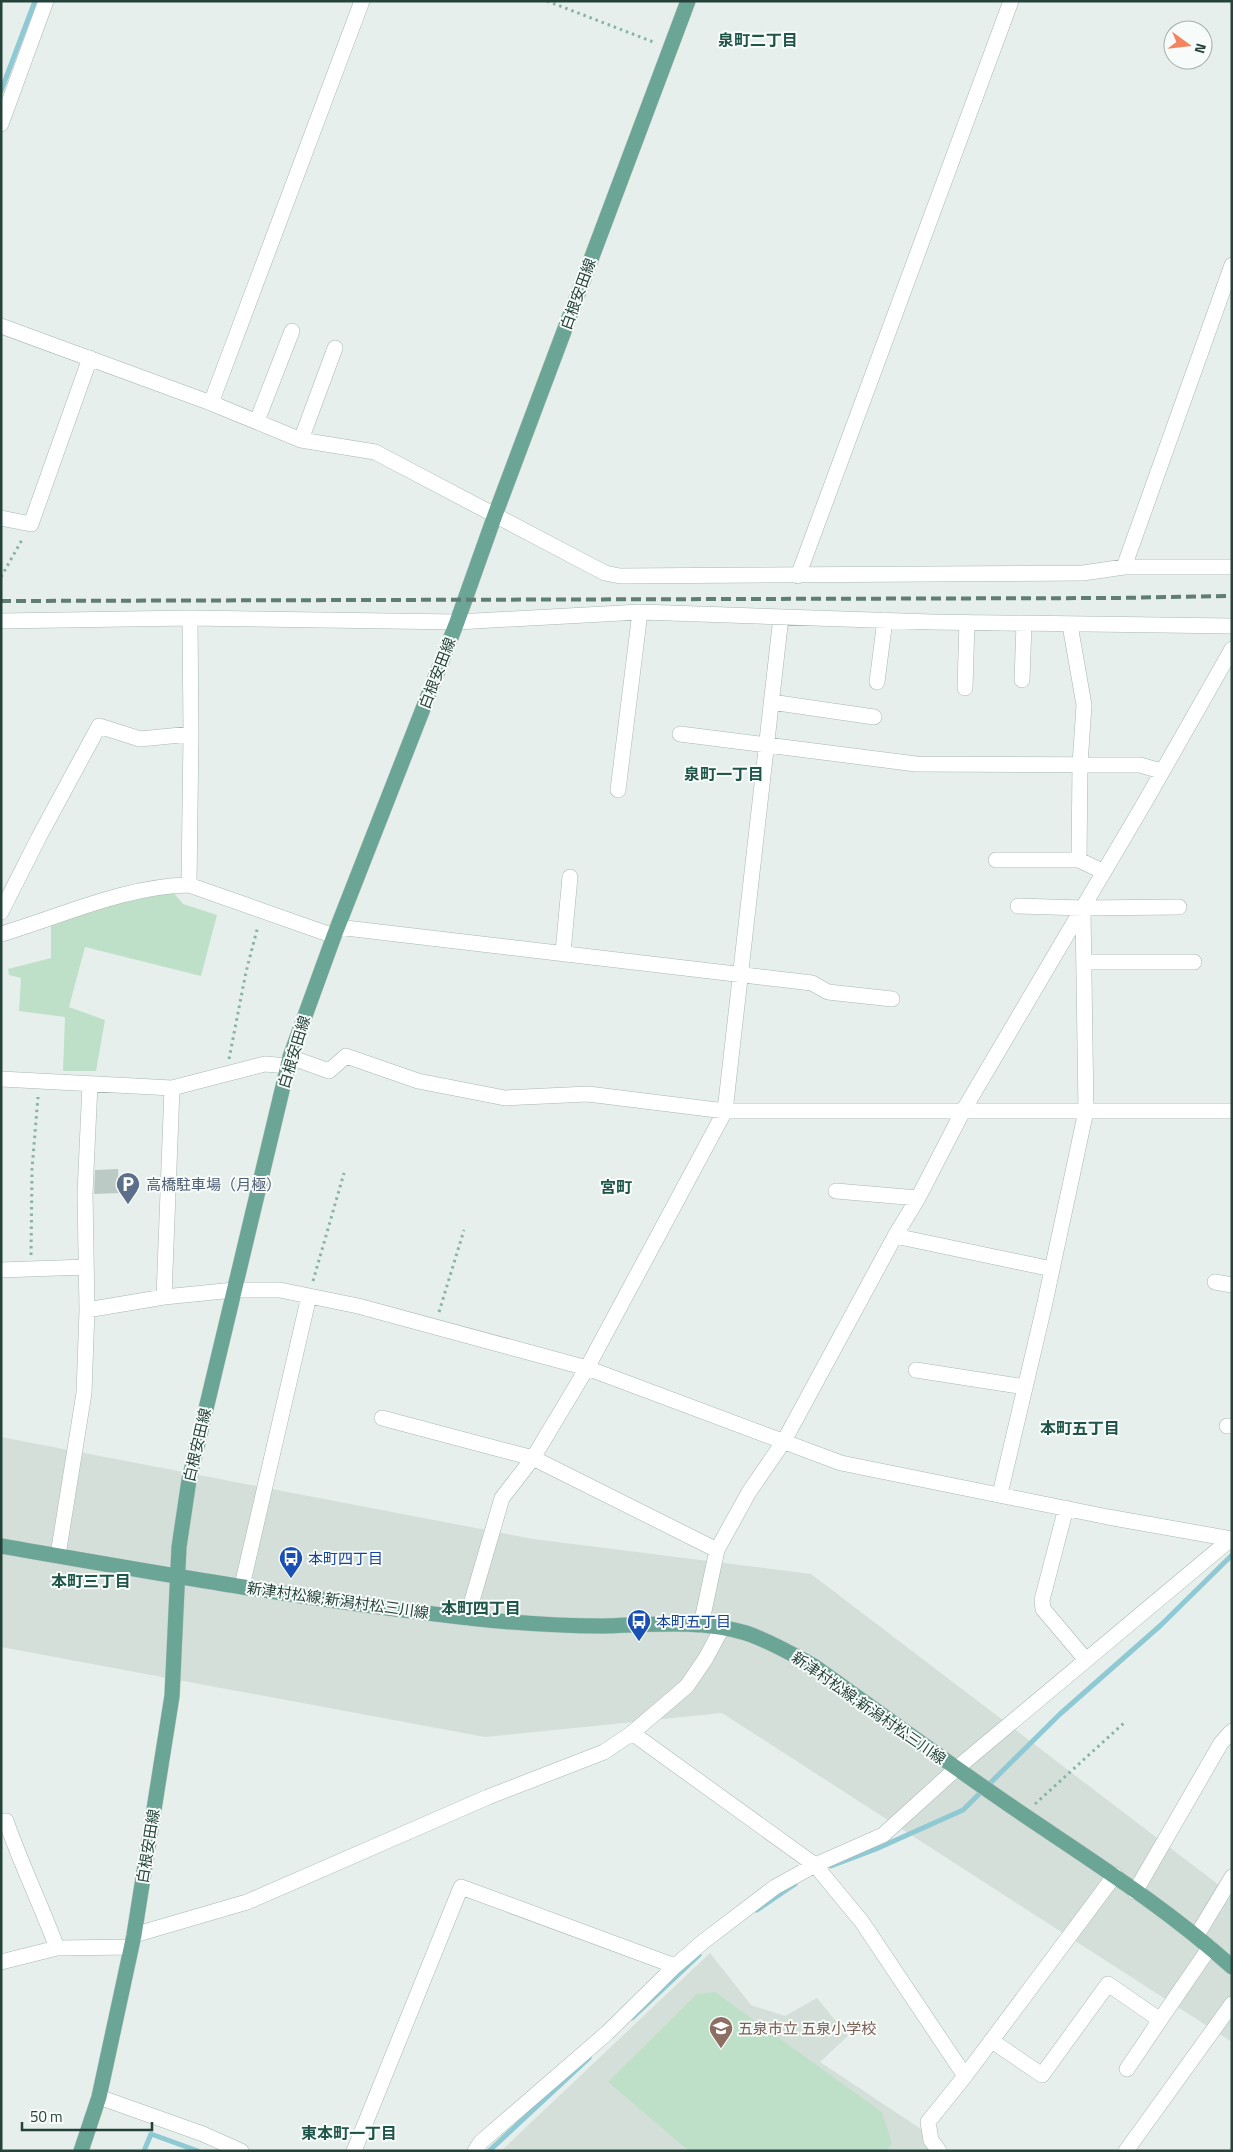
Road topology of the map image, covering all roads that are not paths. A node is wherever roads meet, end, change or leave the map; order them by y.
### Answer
1 (46, 1) edge
2 (362, 1) edge
3 (688, 1) edge
4 (1011, 1) edge
5 (1, 124) edge
6 (1232, 265) edge
7 (1, 326) edge
8 (292, 331) dead end
9 (335, 348) dead end
10 (90, 358) junction
11 (211, 403) junction
12 (256, 421) junction
13 (300, 440) junction
14 (496, 515) junction
15 (1, 518) edge
16 (1124, 567) junction
17 (1232, 567) edge
18 (798, 576) junction
19 (640, 612) junction
20 (781, 617) junction
21 (190, 618) junction
22 (885, 620) junction
23 (1, 621) edge
24 (458, 622) junction
25 (967, 622) junction
26 (1024, 624) junction
27 (1070, 625) junction
28 (1227, 626) edge
29 (1232, 649) edge
30 (1022, 680) dead end
31 (877, 682) dead end
32 (965, 688) dead end
33 (771, 702) junction
34 (874, 718) dead end
35 (191, 734) junction
36 (680, 734) dead end
37 (766, 744) junction
38 (1080, 765) junction
39 (1161, 771) junction
40 (618, 790) dead end
41 (996, 860) dead end
42 (1079, 860) junction
43 (1104, 872) junction
44 (570, 877) dead end
45 (189, 886) junction
46 (1018, 906) dead end
47 (1179, 907) dead end
48 (1083, 908) junction
49 (1, 912) edge
50 (336, 931) junction
51 (1, 934) edge
52 (563, 952) junction
53 (1084, 962) junction
54 (1194, 962) dead end
55 (739, 975) junction
56 (892, 999) dead end
57 (289, 1061) junction
58 (1, 1079) edge
59 (90, 1084) junction
60 (172, 1088) junction
61 (725, 1111) junction
62 (963, 1111) junction
63 (1086, 1111) junction
64 (1232, 1111) edge
65 (836, 1191) dead end
66 (918, 1198) junction
67 (895, 1236) junction
68 (86, 1267) junction
69 (1052, 1269) junction
70 (1, 1270) edge
71 (1215, 1282) dead end
72 (1232, 1285) edge
73 (234, 1290) junction
74 (309, 1296) junction
75 (164, 1297) junction
76 (88, 1310) junction
77 (587, 1368) junction
78 (916, 1370) dead end
79 (1026, 1387) junction
80 (382, 1418) dead end
81 (784, 1441) junction
82 (533, 1458) junction
83 (1000, 1494) junction
84 (1066, 1508) junction
85 (1232, 1539) edge
86 (1, 1546) edge
87 (717, 1550) junction
88 (58, 1555) junction
89 (178, 1575) junction
90 (242, 1586) junction
91 (467, 1618) junction
92 (701, 1625) junction
93 (722, 1628) junction
94 (1086, 1660) junction
95 (1232, 1731) edge
96 (632, 1733) junction
97 (1226, 1746) edge
98 (957, 1768) junction
99 (1, 1821) edge
100 (815, 1865) junction
101 (1115, 1875) junction
102 (1232, 1877) edge
103 (1135, 1892) junction
104 (1197, 1935) junction
105 (132, 1941) junction
106 (1210, 1947) junction
107 (57, 1948) junction
108 (1, 1962) edge
109 (675, 1966) junction
110 (1232, 1967) edge
111 (1232, 2004) edge
112 (1160, 2020) junction
113 (992, 2041) junction
114 (1127, 2068) dead end
115 (966, 2076) junction
116 (99, 2097) junction
117 (81, 2151) edge
118 (241, 2151) edge
119 (354, 2151) edge
120 (475, 2151) edge
121 (939, 2151) edge
122 (1126, 2151) edge

1 - 5 street
2 - 11 street
3 - 14 main road, 白根安田線
4 - 18 street
6 - 16 street
7 - 10 street
8 - 12 street
9 - 13 street
10 - 11 street
10 - 15 street
11 - 12 street
12 - 13 street
13 - 14 street
14 - 18 street
14 - 24 main road, 白根安田線
16 - 17 street
16 - 18 street
19 - 20 street
19 - 24 street
19 - 40 street
20 - 22 street
20 - 33 street
21 - 23 street
21 - 24 street
21 - 35 street
22 - 25 street
22 - 31 street
24 - 50 main road, 白根安田線
25 - 26 street
25 - 32 street
26 - 27 street
26 - 30 street
27 - 28 street
27 - 38 street
29 - 39 street
33 - 34 street
33 - 37 street
35 - 45 street
35 - 49 street
36 - 37 street
37 - 38 street
37 - 55 street
38 - 39 street
38 - 42 street
39 - 43 street
41 - 42 street
42 - 43 street
43 - 48 street
44 - 52 street
45 - 50 street
45 - 51 street
46 - 48 street
47 - 48 street
48 - 53 street
48 - 62 street
50 - 52 street
50 - 57 main road, 白根安田線
52 - 55 street
53 - 54 street
53 - 63 street
55 - 56 street
55 - 61 street
57 - 60 street
57 - 61 street
57 - 73 main road, 白根安田線
58 - 59 street
59 - 60 street
59 - 68 street
60 - 75 street
61 - 62 street
61 - 77 street
62 - 63 street
62 - 66 street
63 - 64 street
63 - 69 street
65 - 66 street
66 - 67 street
67 - 69 street
67 - 81 street
68 - 70 street
68 - 76 street
69 - 79 street
71 - 72 street
73 - 74 street
73 - 75 street
73 - 89 main road, 白根安田線
74 - 77 street
74 - 90 street
75 - 76 street
76 - 88 street
77 - 81 street
77 - 82 street
78 - 79 street
79 - 83 street
80 - 82 street
81 - 83 street
81 - 87 street
82 - 87 street
82 - 91 street
83 - 84 street
84 - 85 street
84 - 94 street
85 - 94 street
86 - 88 main road, 新津村松線;新潟村松三川線
87 - 92 street
88 - 89 main road, 新津村松線;新潟村松三川線
89 - 90 main road, 新津村松線;新潟村松三川線
89 - 105 main road, 白根安田線
90 - 91 main road, 新津村松線;新潟村松三川線
91 - 92 main road, 新津村松線;新潟村松三川線
92 - 93 main road, 新津村松線;新潟村松三川線
93 - 96 street
93 - 98 main road, 新津村松線;新潟村松三川線
94 - 98 street
95 - 97 street
96 - 100 street
96 - 105 street
97 - 103 street
98 - 100 street
98 - 101 main road, 新津村松線;新潟村松三川線
99 - 107 street
100 - 109 street
100 - 115 street
101 - 103 main road, 新津村松線;新潟村松三川線
101 - 113 street
102 - 104 street
103 - 104 main road, 新津村松線;新潟村松三川線
104 - 106 main road, 新津村松線;新潟村松三川線
105 - 107 street
105 - 116 main road, 白根安田線
106 - 110 main road, 新津村松線;新潟村松三川線
106 - 112 street
107 - 108 street
109 - 119 street
109 - 120 street
111 - 122 street
112 - 113 street
112 - 114 street
113 - 115 street
115 - 121 street
116 - 117 main road, 白根安田線
116 - 118 street

